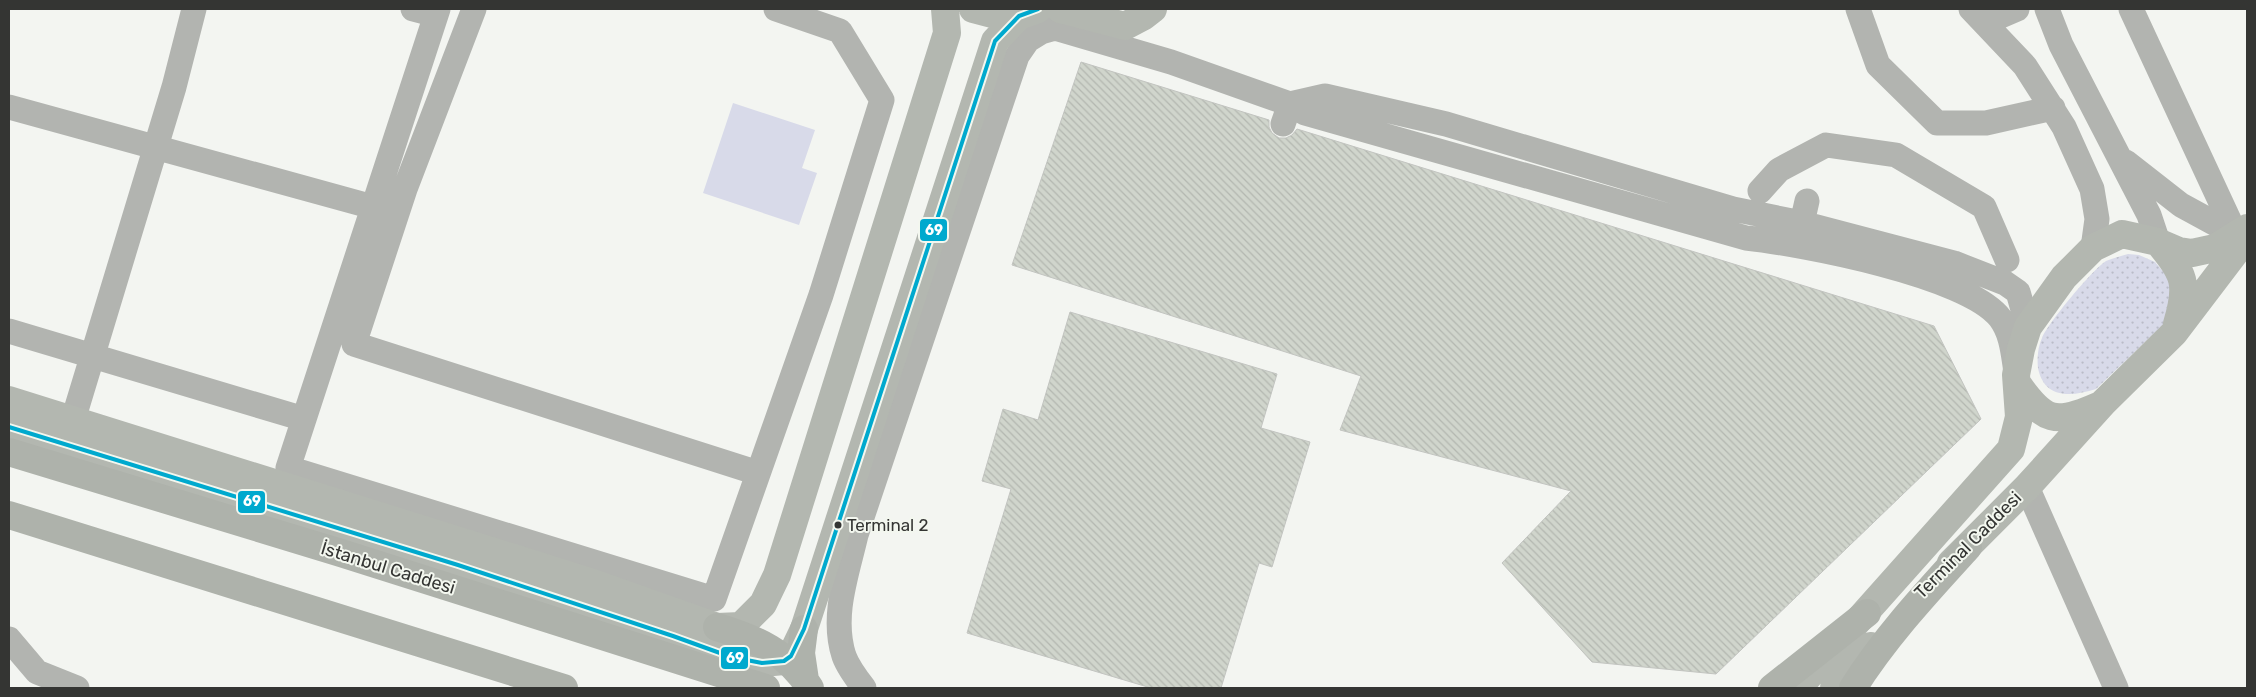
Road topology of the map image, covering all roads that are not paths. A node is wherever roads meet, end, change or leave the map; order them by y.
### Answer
1 (194, 9) edge
2 (474, 9) edge
3 (776, 9) edge
4 (945, 9) edge
5 (972, 9) edge
6 (1060, 9) edge
7 (1153, 9) edge
8 (1858, 9) edge
9 (2017, 9) edge
10 (2047, 9) edge
11 (2130, 9) edge
12 (429, 11) edge
13 (1973, 11) edge
14 (1029, 12) edge
15 (1125, 26) junction
16 (1171, 62) junction
17 (9, 107) edge
18 (2052, 108) junction
19 (1294, 118) junction
20 (156, 147) junction
21 (2118, 156) junction
22 (1760, 191) dead end
23 (373, 208) junction
24 (1804, 212) junction
25 (2244, 233) edge
26 (2158, 242) junction
27 (1785, 243) junction
28 (2094, 248) junction
29 (2007, 260) dead end
30 (2028, 327) junction
31 (9, 331) edge
32 (2174, 333) junction
33 (92, 356) junction
34 (2017, 379) junction
35 (9, 400) edge
36 (2103, 404) junction
37 (304, 419) junction
38 (73, 420) junction
39 (9, 427) edge
40 (9, 452) edge
41 (758, 473) junction
42 (2027, 487) junction
43 (9, 515) edge
44 (1968, 547) junction
45 (1867, 613) junction
46 (718, 626) junction
47 (804, 629) junction
48 (9, 639) edge
49 (786, 659) junction
50 (808, 684) edge
51 (78, 688) edge
52 (564, 688) edge
53 (766, 688) edge
54 (864, 688) edge
55 (1772, 688) edge
56 (1798, 688) edge
57 (1834, 688) edge
58 (1853, 688) edge
59 (2116, 688) edge

1 - 20 street
2 - 41 street
3 - 41 street
4 - 46 main road
5 - 14 main road
6 - 15 main road
7 - 15 main road
8 - 18 street
9 - 13 street
10 - 21 street
11 - 25 street
12 - 23 street
13 - 18 street
14 - 47 main road
15 - 16 street
16 - 19 street
16 - 54 street
17 - 20 street
18 - 28 street
19 - 24 street
19 - 27 street
20 - 23 street
20 - 33 street
21 - 25 street
21 - 26 street
22 - 29 street
23 - 37 street
24 - 27 street
24 - 30 street
25 - 26 main road, Terminal Caddesi
25 - 32 main road, Terminal Caddesi
26 - 28 main road, Terminal Caddesi
26 - 32 main road
27 - 34 street
28 - 30 main road, Terminal Caddesi
30 - 34 main road, Terminal Caddesi
31 - 33 street
32 - 36 main road, Terminal Caddesi
33 - 37 street
33 - 38 street
34 - 36 main road, Terminal Caddesi
34 - 45 main road, Terminal Caddesi
35 - 38 main road
36 - 42 main road, Terminal Caddesi
37 - 41 street
38 - 46 main road
39 - 49 main road
40 - 53 highway, İstanbul Caddesi
42 - 44 main road, Terminal Caddesi
42 - 59 street
43 - 52 highway
44 - 57 main road, Terminal Caddesi
44 - 58 highway
45 - 55 highway
45 - 56 main road, Terminal Caddesi
46 - 49 highway
47 - 49 main road
47 - 50 highway
48 - 51 street
49 - 50 highway

